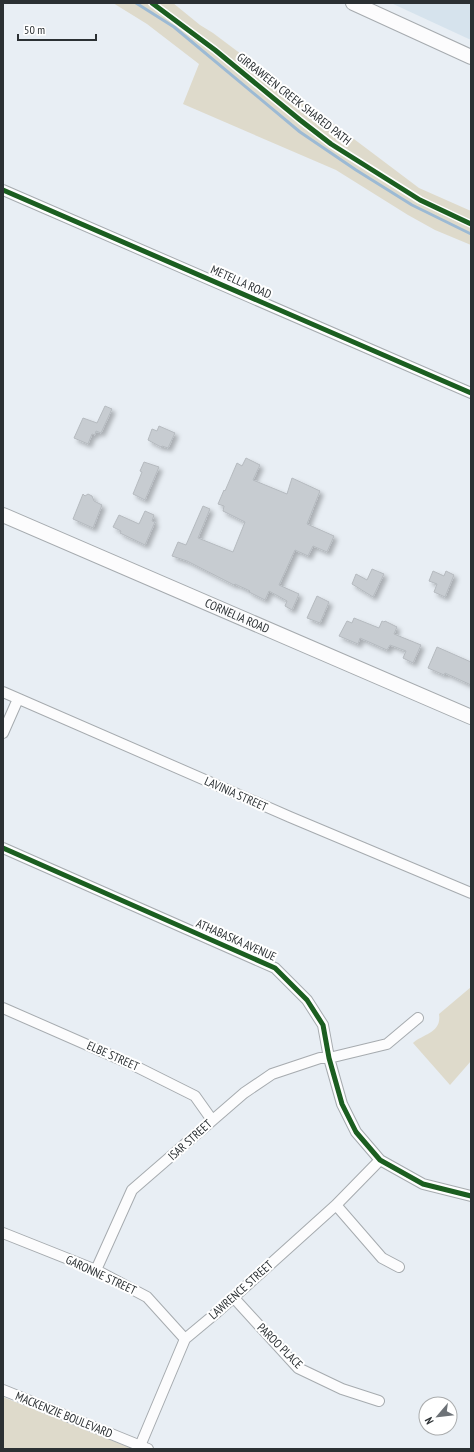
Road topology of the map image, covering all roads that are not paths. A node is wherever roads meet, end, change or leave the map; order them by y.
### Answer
1 (353, 3) edge
2 (471, 57) edge
3 (3, 190) edge
4 (471, 393) edge
5 (3, 515) edge
6 (3, 692) edge
7 (18, 699) junction
8 (471, 717) edge
9 (3, 733) edge
10 (3, 848) edge
11 (471, 893) edge
12 (3, 1008) edge
13 (418, 1018) dead end
14 (329, 1058) junction
15 (212, 1120) junction
16 (380, 1160) junction
17 (471, 1196) edge
18 (336, 1205) junction
19 (3, 1233) edge
20 (398, 1267) dead end
21 (96, 1270) junction
22 (234, 1298) junction
23 (185, 1339) junction
24 (3, 1390) edge
25 (379, 1401) dead end
26 (144, 1447) edge

1 - 2 street
3 - 4 street, METELLA ROAD
5 - 8 street, CORNELIA ROAD
6 - 7 street, LAVINIA STREET
7 - 9 street
7 - 11 street, LAVINIA STREET
10 - 14 street, ATHABASKA AVENUE
12 - 15 street, ELBE STREET
13 - 14 street, ISAR STREET
14 - 15 street, ISAR STREET
14 - 16 street, ATHABASKA AVENUE
15 - 21 street, ISAR STREET
16 - 17 street, ATHABASKA AVENUE
16 - 18 street, LAWRENCE STREET
18 - 20 street
18 - 22 street, LAWRENCE STREET
19 - 21 street, GARONNE STREET
21 - 23 street, GARONNE STREET
22 - 23 street, LAWRENCE STREET
22 - 25 street, PAROO PLACE
23 - 26 street, LAWRENCE STREET
24 - 26 street, MACKENZIE BOULEVARD

